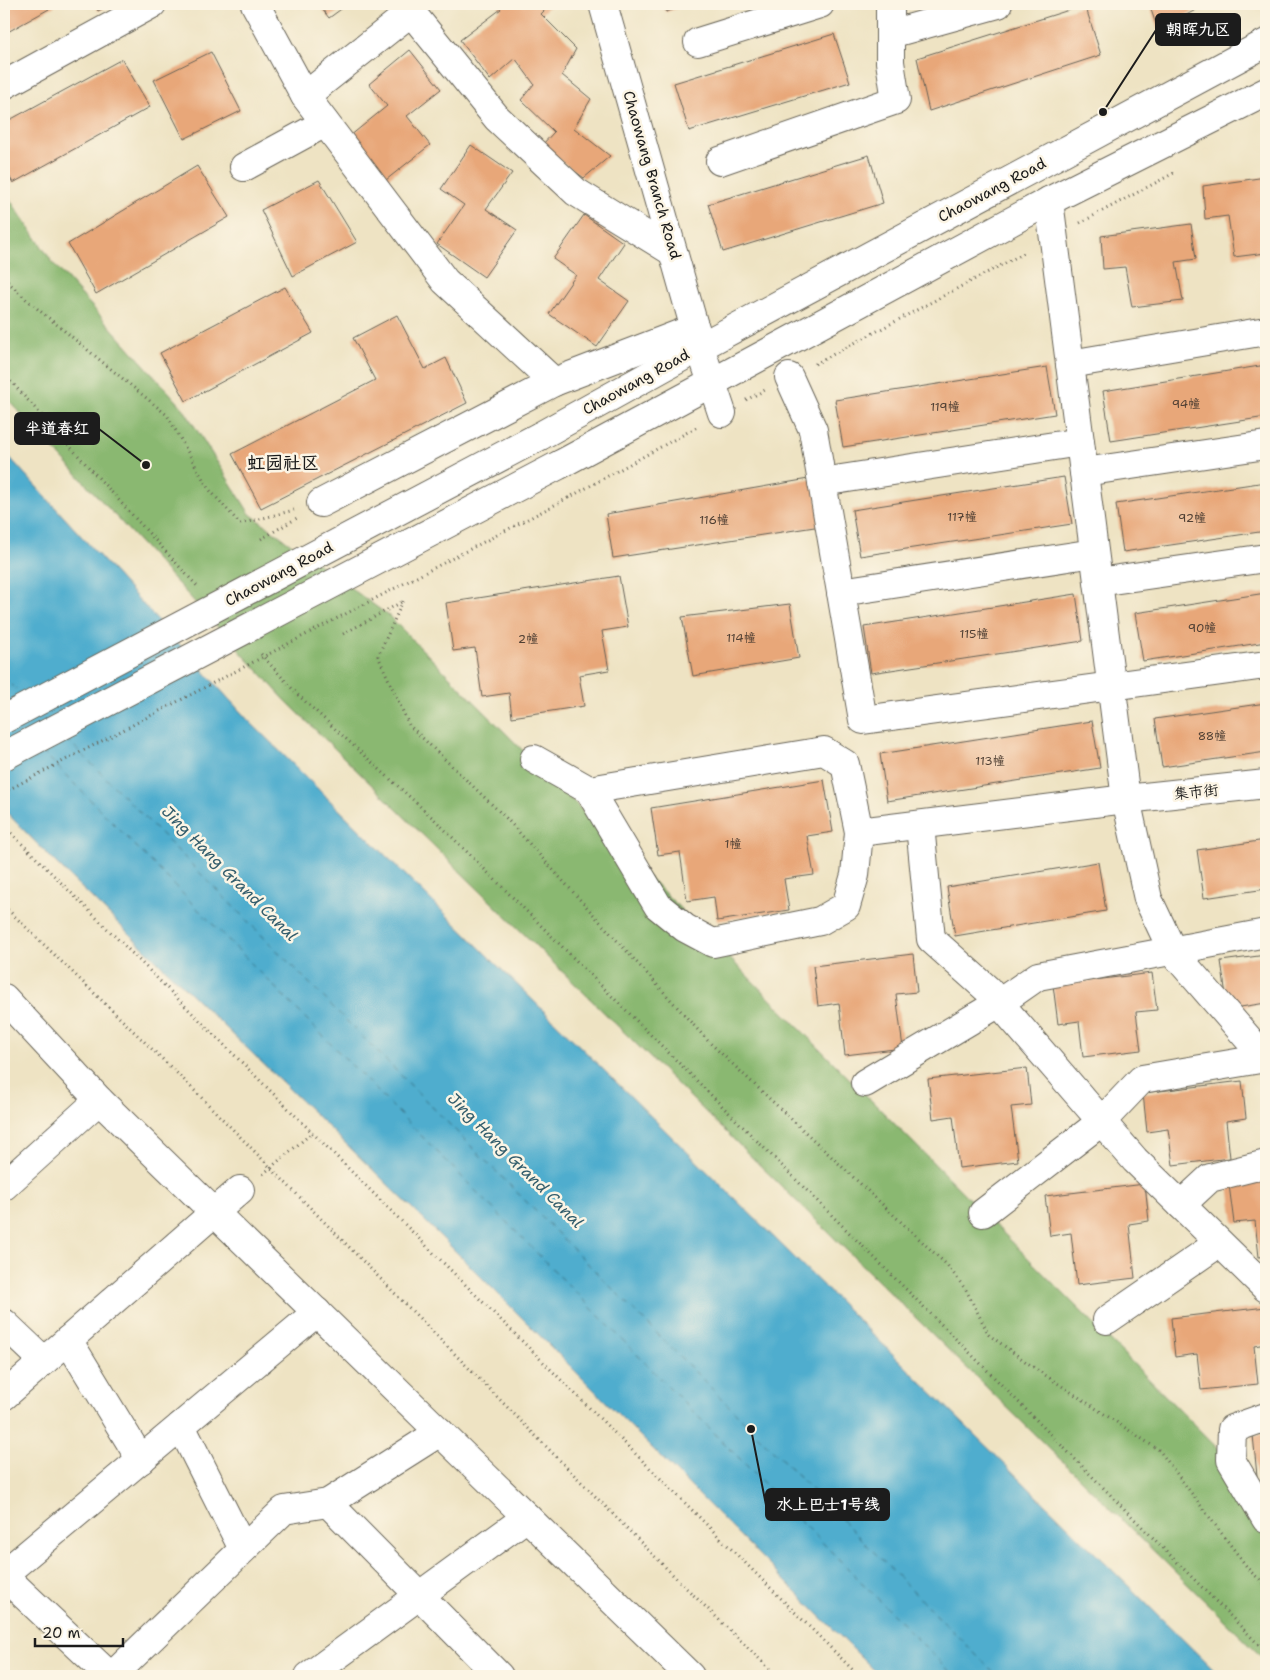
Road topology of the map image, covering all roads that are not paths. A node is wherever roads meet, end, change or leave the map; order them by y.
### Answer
1 (152, 4) edge
2 (255, 4) edge
3 (603, 4) edge
4 (820, 4) edge
5 (890, 4) edge
6 (998, 4) edge
7 (417, 8) edge
8 (890, 34) junction
9 (698, 42) dead end
10 (1266, 44) edge
11 (4, 85) edge
12 (1266, 92) edge
13 (305, 96) junction
14 (325, 123) junction
15 (720, 162) dead end
16 (244, 167) dead end
17 (1049, 201) junction
18 (673, 252) junction
19 (1266, 331) edge
20 (697, 338) junction
21 (1070, 364) junction
22 (789, 377) road end
23 (554, 382) junction
24 (712, 382) junction
25 (722, 413) road end
26 (1080, 442) junction
27 (1266, 445) edge
28 (1084, 472) junction
29 (822, 482) junction
30 (321, 504) road end
31 (1094, 553) junction
32 (1266, 558) edge
33 (1098, 582) junction
34 (841, 592) junction
35 (1266, 665) edge
36 (1112, 686) junction
37 (4, 719) edge
38 (4, 756) edge
39 (534, 759) dead end
40 (1266, 784) edge
41 (589, 790) junction
42 (1126, 799) junction
43 (920, 825) junction
44 (859, 832) junction
45 (1266, 933) edge
46 (1173, 952) junction
47 (4, 998) edge
48 (999, 1003) junction
49 (1262, 1048) edge
50 (865, 1083) dead end
51 (99, 1100) junction
52 (1101, 1122) junction
53 (1266, 1164) edge
54 (4, 1186) edge
55 (240, 1190) dead end
56 (1181, 1206) junction
57 (215, 1211) junction
58 (983, 1213) dead end
59 (1219, 1243) junction
60 (1266, 1288) edge
61 (317, 1312) junction
62 (1107, 1320) dead end
63 (4, 1324) edge
64 (68, 1340) junction
65 (44, 1361) junction
66 (4, 1396) edge
67 (1266, 1417) edge
68 (181, 1426) junction
69 (440, 1432) junction
70 (141, 1460) junction
71 (328, 1503) junction
72 (527, 1517) junction
73 (1266, 1519) edge
74 (243, 1549) junction
75 (4, 1575) edge
76 (419, 1596) junction
77 (674, 1672) edge
78 (111, 1676) edge
79 (309, 1676) edge
80 (499, 1676) edge

1 - 11 main road
2 - 13 main road
3 - 18 main road, Chaowang Branch Road
4 - 9 main road
5 - 8 main road
6 - 8 main road
7 - 13 main road
7 - 18 main road
8 - 15 main road
10 - 20 main road, Chaowang Road
12 - 17 main road
13 - 14 main road
14 - 16 main road
14 - 23 main road
17 - 21 main road
17 - 24 main road
18 - 20 main road, Chaowang Branch Road
19 - 21 main road
20 - 23 main road
20 - 24 main road, Chaowang Branch Road
20 - 37 main road, Chaowang Road, bridge
21 - 26 main road
22 - 29 main road
23 - 30 main road
24 - 25 main road, Chaowang Branch Road
24 - 38 main road, bridge
26 - 28 main road
26 - 29 main road
27 - 28 main road
28 - 31 main road
29 - 34 main road
31 - 33 main road
31 - 34 main road
32 - 33 main road
33 - 36 main road
34 - 36 main road
35 - 36 main road
36 - 42 main road
39 - 41 main road
40 - 42 main road, 集市街
41 - 44 main road
41 - 44 main road
42 - 43 main road, 集市街
42 - 46 main road
43 - 44 main road, 集市街
43 - 48 main road
45 - 46 main road
46 - 48 main road
46 - 49 main road
47 - 51 main road
48 - 50 main road
48 - 52 main road
49 - 52 main road
51 - 54 main road
51 - 57 main road
52 - 56 main road
52 - 58 main road
53 - 56 main road
55 - 57 main road
56 - 59 main road
57 - 61 main road
57 - 64 main road
59 - 60 main road
59 - 62 main road
61 - 68 main road
61 - 69 main road
63 - 65 main road
64 - 65 main road
64 - 70 main road
65 - 66 main road
67 - 73 main road
68 - 70 main road
68 - 74 main road
69 - 71 main road
69 - 72 main road
70 - 75 main road
71 - 74 main road
71 - 76 main road
72 - 76 main road
72 - 77 main road
74 - 78 main road
75 - 78 main road
76 - 79 main road
76 - 80 main road

